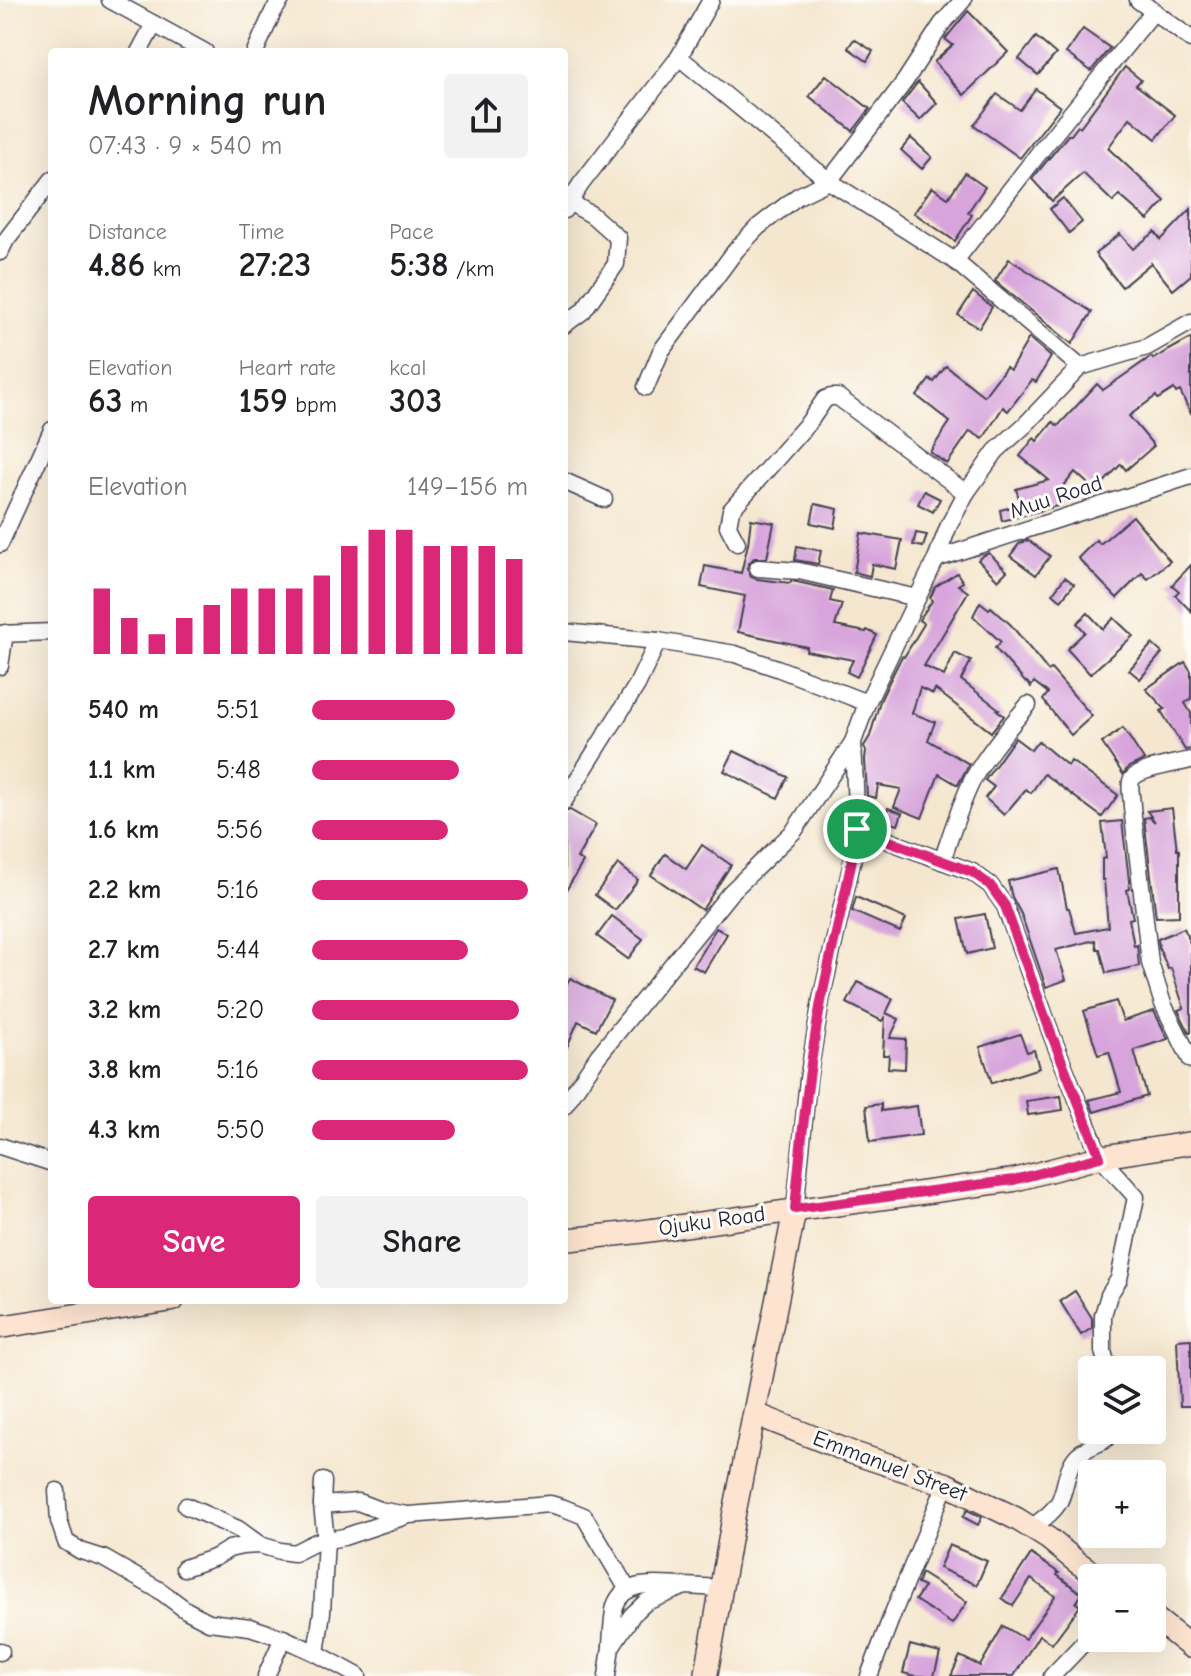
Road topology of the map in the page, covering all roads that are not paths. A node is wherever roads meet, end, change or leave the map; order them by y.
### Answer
1 (110, 0) edge
2 (281, 0) edge
3 (711, 0) edge
4 (963, 0) edge
5 (1138, 0) edge
6 (1154, 11) junction
7 (154, 24) junction
8 (1191, 39) edge
9 (141, 48) edge
10 (198, 48) edge
11 (257, 48) edge
12 (679, 57) junction
13 (829, 181) junction
14 (48, 185) edge
15 (568, 204) edge
16 (568, 206) edge
17 (0, 252) edge
18 (955, 261) junction
19 (568, 322) edge
20 (1191, 322) edge
21 (1080, 367) junction
22 (646, 387) dead end
23 (48, 437) edge
24 (1191, 476) edge
25 (568, 483) edge
26 (966, 493) junction
27 (604, 499) dead end
28 (6, 516) edge
29 (737, 543) dead end
30 (0, 544) edge
31 (936, 559) junction
32 (758, 568) dead end
33 (917, 598) junction
34 (48, 632) edge
35 (568, 632) edge
36 (2, 634) edge
37 (658, 641) junction
38 (0, 666) edge
39 (867, 703) junction
40 (1028, 705) dead end
41 (853, 742) junction
42 (1191, 760) edge
43 (568, 795) edge
44 (857, 829) junction
45 (942, 861) junction
46 (1191, 1060) edge
47 (568, 1100) edge
48 (1191, 1143) edge
49 (0, 1146) edge
50 (1100, 1157) junction
51 (48, 1162) edge
52 (795, 1209) junction
53 (568, 1240) edge
54 (123, 1304) edge
55 (73, 1308) edge
56 (0, 1327) edge
57 (1104, 1356) edge
58 (755, 1414) junction
59 (1098, 1444) edge
60 (323, 1481) dead end
61 (946, 1484) junction
62 (57, 1491) dead end
63 (322, 1505) junction
64 (186, 1506) dead end
65 (409, 1515) junction
66 (1031, 1528) junction
67 (326, 1540) junction
68 (260, 1545) junction
69 (1081, 1564) edge
70 (184, 1568) dead end
71 (685, 1586) junction
72 (721, 1588) junction
73 (628, 1590) junction
74 (1166, 1627) edge
75 (283, 1638) junction
76 (611, 1647) junction
77 (1191, 1647) edge
78 (1078, 1648) edge
79 (316, 1653) junction
80 (266, 1676) edge
81 (358, 1676) edge
82 (607, 1676) edge
83 (706, 1676) edge
84 (869, 1676) edge
85 (1052, 1676) edge

1 - 7 street
2 - 11 street
3 - 12 street
4 - 13 street
5 - 6 street
6 - 8 street
6 - 18 street
7 - 9 street
7 - 10 street
12 - 13 street
12 - 15 street
13 - 18 street
13 - 22 street
14 - 17 street
16 - 19 street
18 - 21 street
20 - 21 street
21 - 26 street
23 - 28 street
24 - 31 street, Muu Road
25 - 27 street
26 - 29 street
26 - 31 street
28 - 30 street
31 - 33 street
32 - 33 street
33 - 39 street
34 - 36 street
35 - 37 street
36 - 38 street
37 - 39 street
37 - 43 street
39 - 41 street
40 - 45 street
41 - 44 street
41 - 47 street
42 - 46 street
44 - 45 street
44 - 52 street
45 - 50 street
48 - 50 main road, Ojuku Road
49 - 51 street
50 - 52 main road, Ojuku Road
50 - 57 street
52 - 53 main road, Ojuku Road
52 - 58 main road
54 - 55 main road
55 - 56 main road
58 - 61 main road, Emmanuel Street
58 - 72 main road
59 - 66 street
60 - 63 street
61 - 66 main road, Emmanuel Street
61 - 84 street
62 - 75 street
63 - 65 street
63 - 67 street
64 - 68 street
65 - 67 street
65 - 73 street
66 - 69 main road, Emmanuel Street
67 - 68 street
67 - 79 street
68 - 70 street
71 - 72 street
71 - 73 street
71 - 76 street
72 - 83 main road
73 - 76 street
74 - 77 main road
75 - 79 street
75 - 80 street
76 - 82 street
78 - 85 street
79 - 81 street

